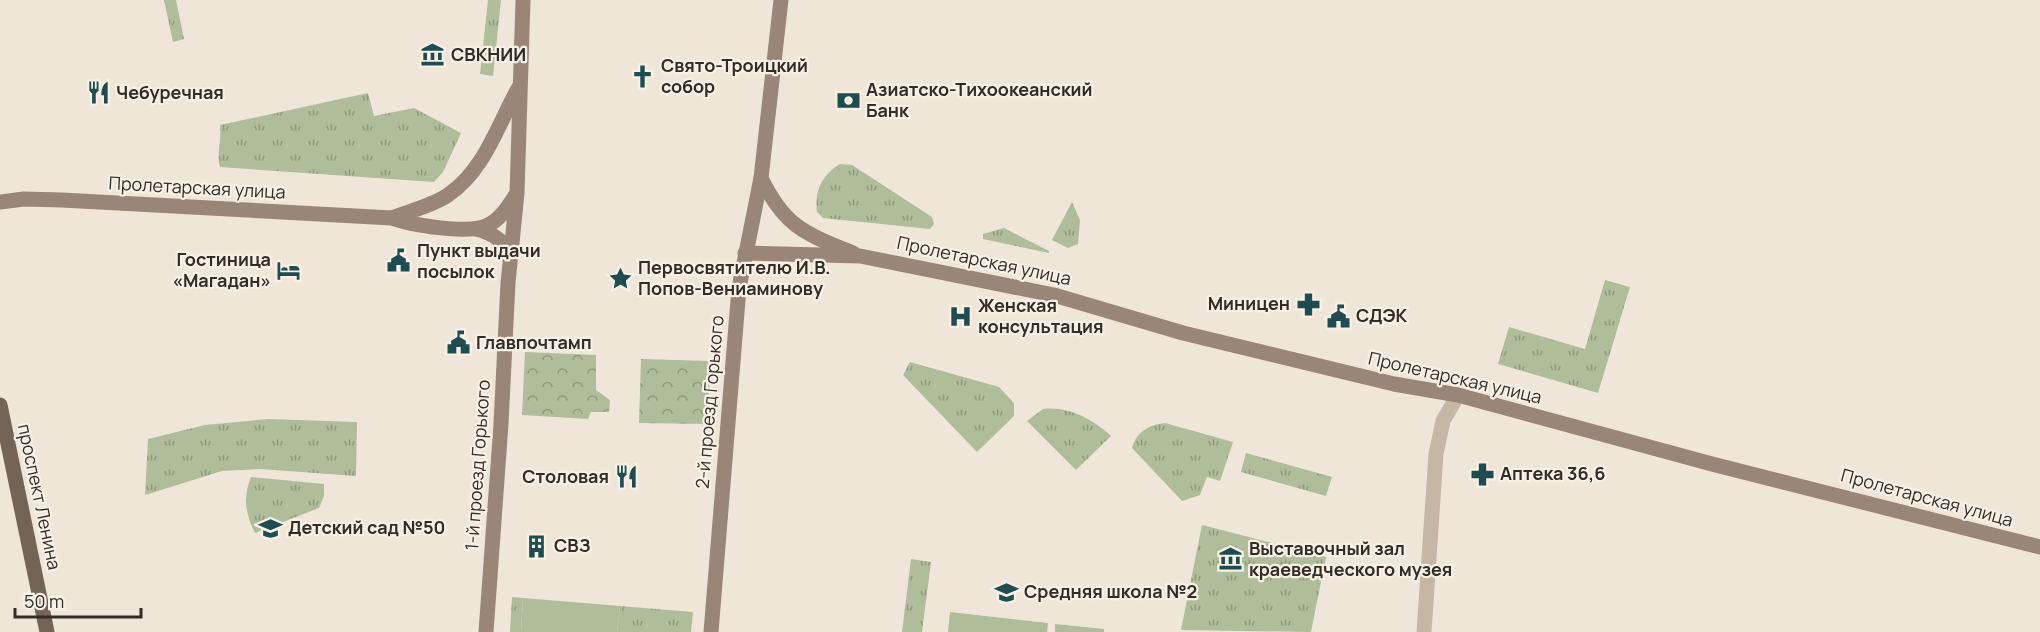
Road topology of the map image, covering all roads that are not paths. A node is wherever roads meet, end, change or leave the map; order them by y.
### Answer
1 (523, 0) edge
2 (781, 0) edge
3 (520, 84) junction
4 (762, 178) junction
5 (517, 193) junction
6 (0, 202) edge
7 (392, 218) junction
8 (476, 229) junction
9 (746, 253) junction
10 (860, 256) junction
11 (510, 258) junction
12 (1458, 395) junction
13 (0, 405) edge
14 (2040, 548) edge
15 (47, 632) edge
16 (486, 632) edge
17 (711, 632) edge
18 (1424, 632) edge

1 - 3 street, Пролетарская улица
2 - 4 street
3 - 5 street, 1-й проезд Горького
3 - 7 street, Пролетарская улица
4 - 9 street, 2-й проезд Горького
4 - 10 street, Пролетарская улица
5 - 8 street
5 - 11 street, 1-й проезд Горького
6 - 7 street, Пролетарская улица
7 - 8 street, Пролетарская улица
8 - 11 street
9 - 10 street, Пролетарская улица
9 - 17 street, 2-й проезд Горького
10 - 12 street, Пролетарская улица
11 - 16 street, 1-й проезд Горького
12 - 14 street, Пролетарская улица
12 - 18 street
13 - 15 main road, проспект Ленина

